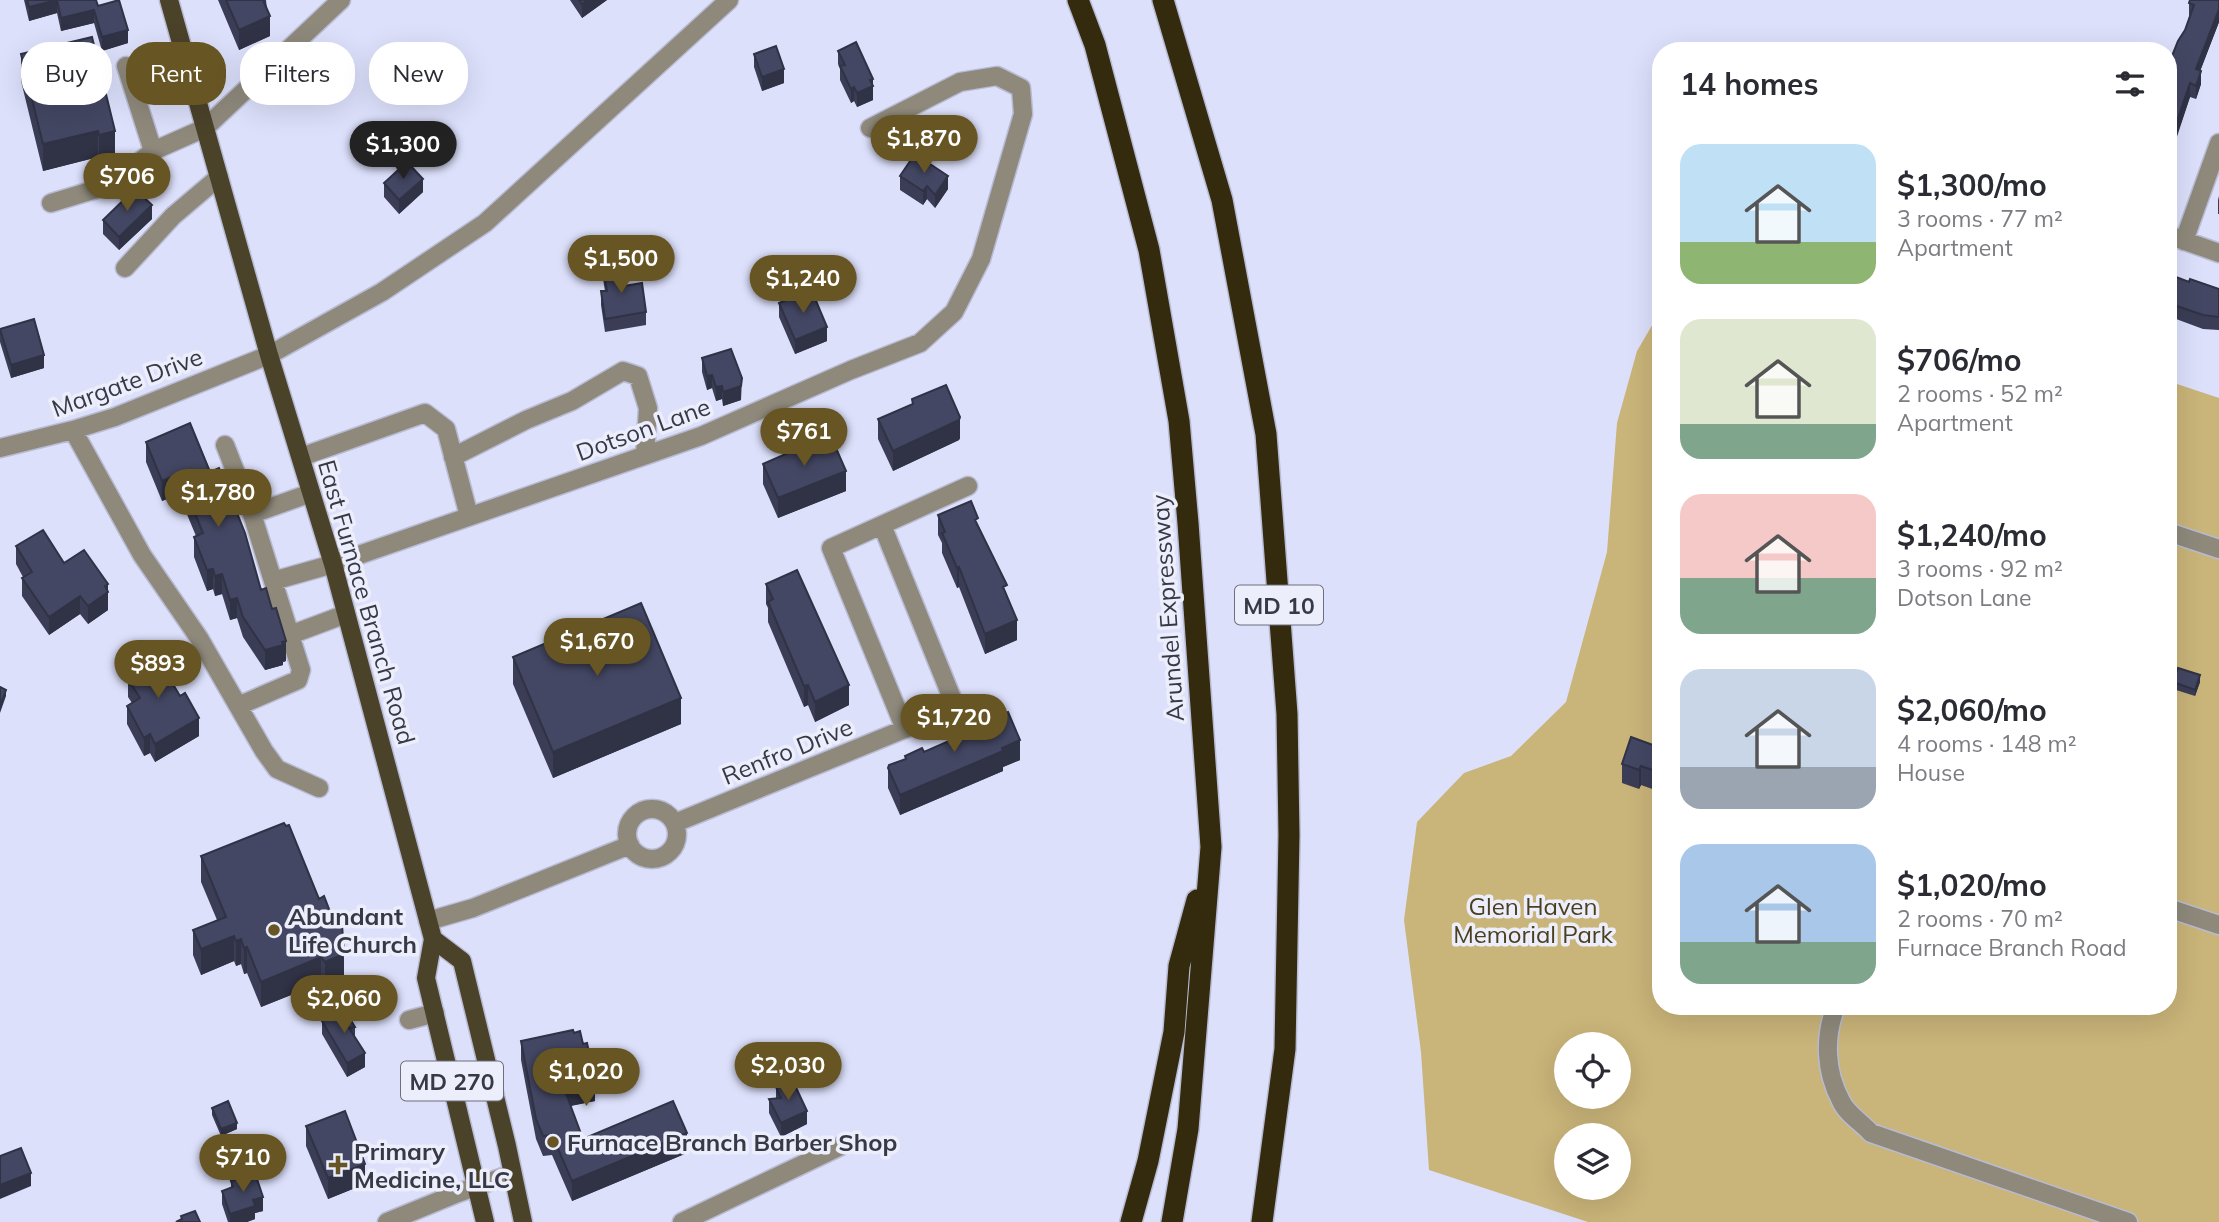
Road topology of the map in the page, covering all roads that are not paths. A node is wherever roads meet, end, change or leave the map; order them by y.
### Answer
1 (169, 0) edge
2 (341, 0) edge
3 (729, 0) edge
4 (1078, 0) edge
5 (1163, 0) edge
6 (138, 105) edge
7 (205, 128) junction
8 (870, 128) dead end
9 (2219, 143) edge
10 (153, 151) junction
11 (219, 177) junction
12 (51, 203) dead end
13 (2177, 236) edge
14 (2177, 238) edge
15 (2219, 253) edge
16 (125, 268) dead end
17 (269, 355) junction
18 (73, 430) junction
19 (225, 445) dead end
20 (0, 448) edge
21 (645, 455) junction
22 (301, 457) junction
23 (453, 457) junction
24 (968, 486) dead end
25 (312, 493) junction
26 (252, 514) junction
27 (469, 516) junction
28 (882, 525) junction
29 (2177, 535) edge
30 (2219, 549) edge
31 (333, 564) junction
32 (273, 581) junction
33 (346, 614) junction
34 (290, 635) junction
35 (238, 706) junction
36 (905, 729) junction
37 (319, 788) dead end
38 (675, 823) junction
39 (630, 845) junction
40 (1211, 847) junction
41 (2177, 911) edge
42 (428, 921) junction
43 (2219, 925) edge
44 (433, 939) junction
45 (435, 1013) junction
46 (1833, 1015) edge
47 (409, 1020) dead end
48 (841, 1146) dead end
49 (512, 1174) junction
50 (477, 1186) junction
51 (387, 1222) edge
52 (485, 1222) edge
53 (523, 1222) edge
54 (682, 1222) edge
55 (1131, 1222) edge
56 (1172, 1222) edge
57 (1262, 1222) edge
58 (2128, 1222) edge

1 - 7 main road, East Furnace Branch Road / MD 270
2 - 7 street
3 - 17 street, Margate Drive
4 - 40 highway, Arundel Expressway
5 - 57 highway, MD 10
6 - 10 street
7 - 10 street
7 - 11 main road, East Furnace Branch Road / MD 270
8 - 21 street, Dotson Lane
9 - 13 street
10 - 12 street
11 - 16 street
11 - 17 main road, East Furnace Branch Road / MD 270
14 - 15 street
17 - 18 street, Margate Drive
17 - 22 main road, East Furnace Branch Road / MD 270
18 - 20 street, Margate Drive
18 - 35 street
19 - 26 street
21 - 23 street
21 - 27 street, Dotson Lane
22 - 23 street
22 - 25 main road, East Furnace Branch Road / MD 270
23 - 27 street
24 - 28 street
25 - 26 street
25 - 31 main road, East Furnace Branch Road / MD 270
26 - 32 street
27 - 31 street, Dotson Lane
28 - 36 street
28 - 36 street, Renfro Drive
29 - 30 street
31 - 32 street, Dotson Lane
31 - 33 main road, East Furnace Branch Road / MD 270
32 - 34 street
33 - 34 street
33 - 42 main road, East Furnace Branch Road / MD 270
34 - 35 street
35 - 37 street
36 - 38 street, Renfro Drive
38 - 39 street
38 - 39 street
39 - 42 street
40 - 55 highway
40 - 56 highway, Arundel Expressway
41 - 43 street
42 - 44 main road, East Furnace Branch Road / MD 270
44 - 45 main road, East Furnace Branch Road / MD 270
44 - 49 main road, MD 270
45 - 47 street
45 - 50 main road, East Furnace Branch Road / MD 270
46 - 58 street
48 - 54 street
49 - 50 street
49 - 53 main road, MD 270
50 - 51 street
50 - 52 main road, East Furnace Branch Road / MD 270

